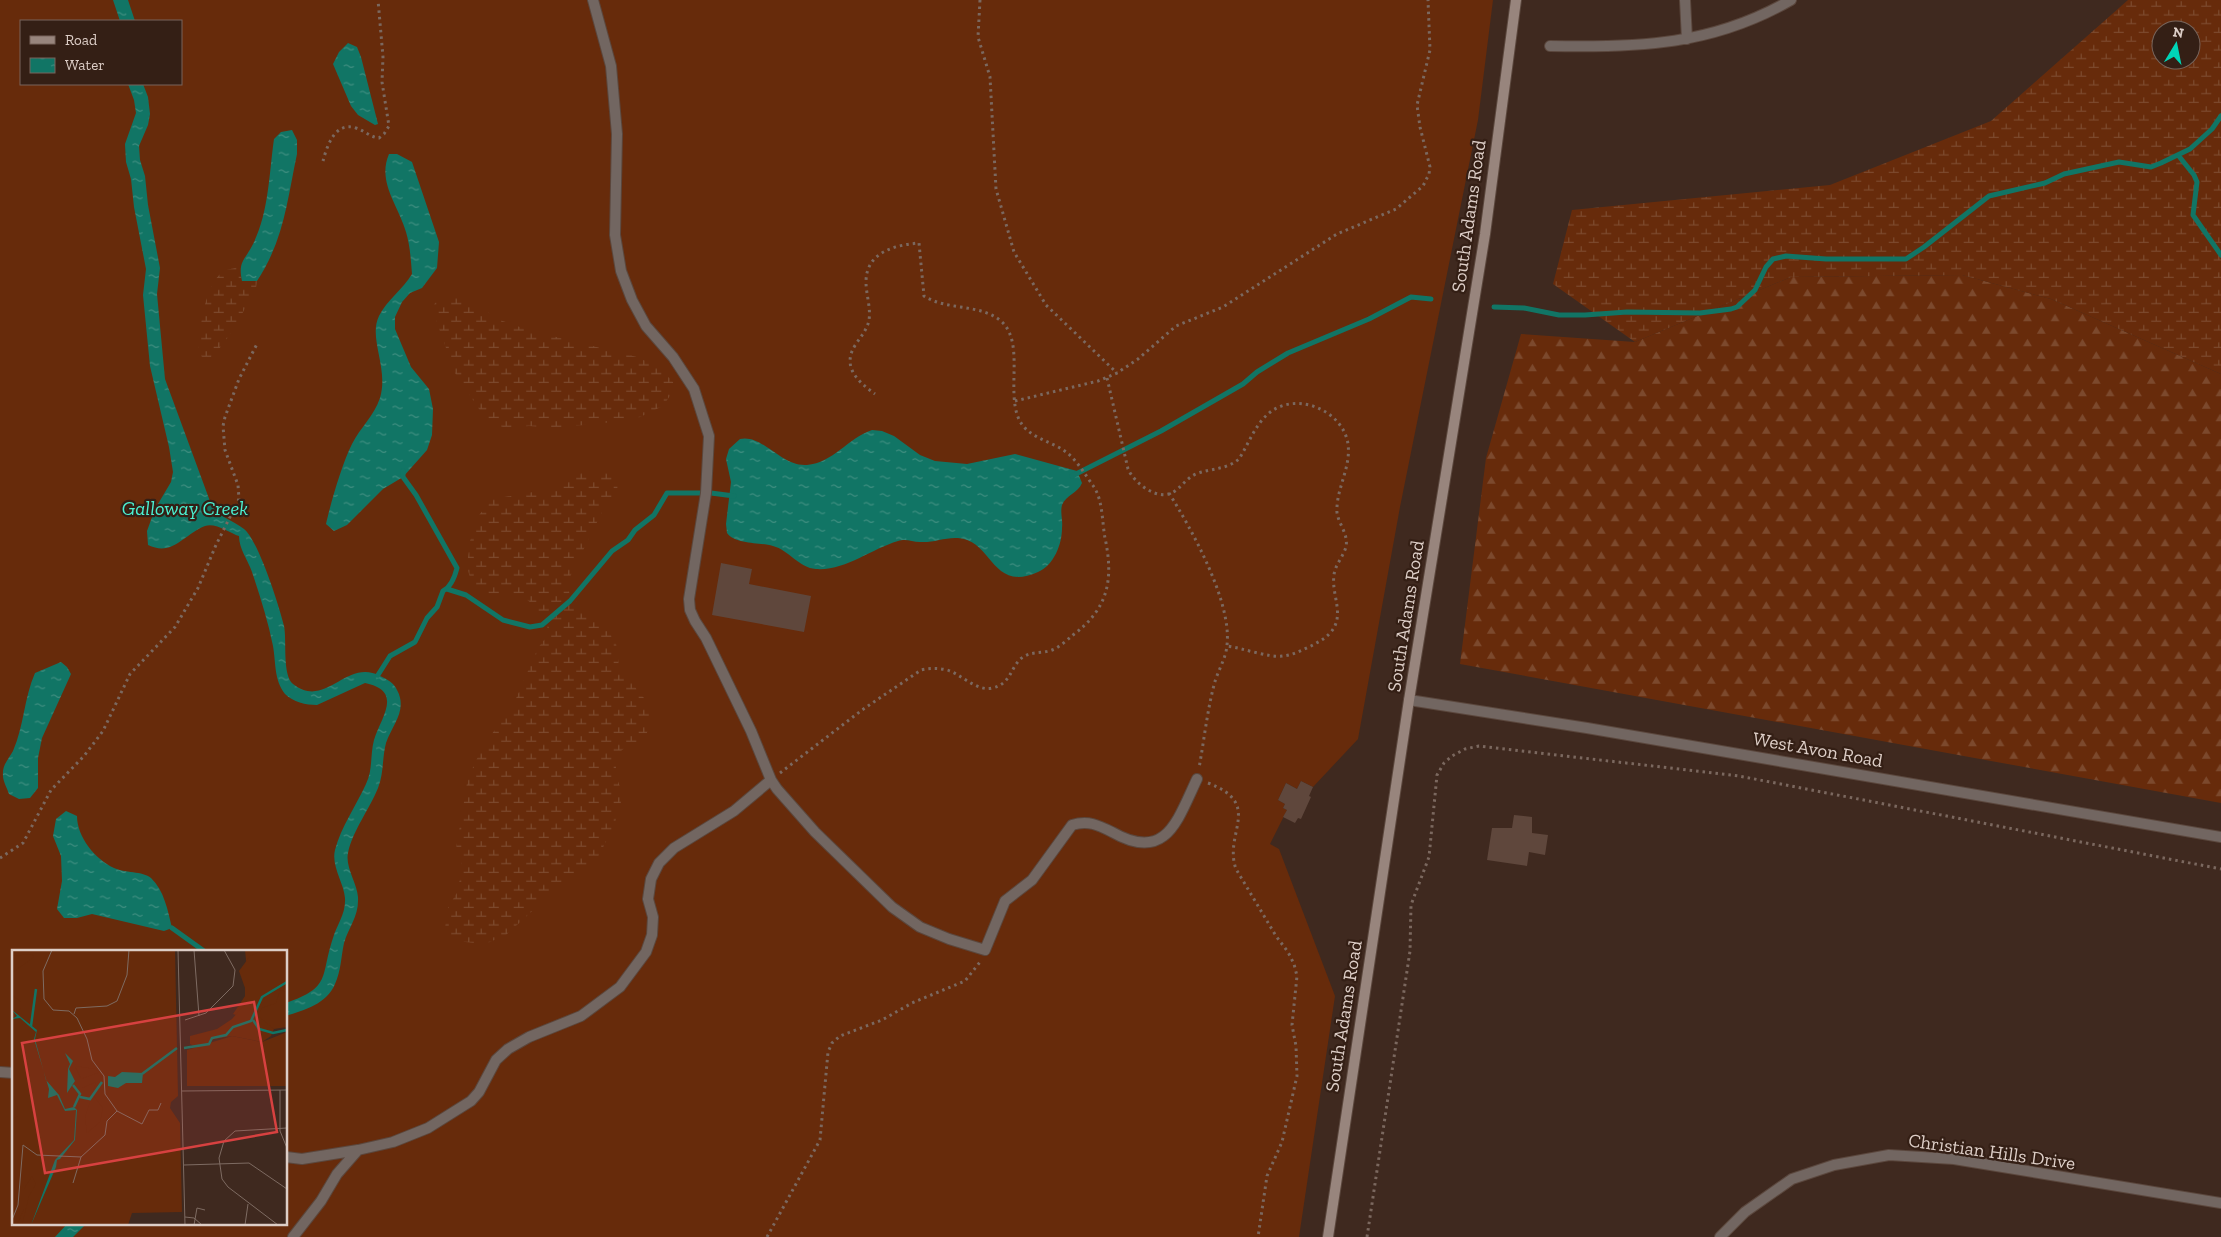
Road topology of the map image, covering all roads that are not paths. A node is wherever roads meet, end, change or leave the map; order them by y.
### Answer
1 (593, 0) edge
2 (1516, 0) edge
3 (1685, 0) edge
4 (1791, 0) edge
5 (1687, 39) junction
6 (1550, 46) dead end
7 (1409, 700) junction
8 (1197, 779) road end
9 (771, 780) junction
10 (2221, 837) edge
11 (358, 1150) junction
12 (288, 1157) edge
13 (2221, 1203) edge
14 (292, 1237) edge
15 (1328, 1237) edge
16 (1720, 1237) edge

1 - 9 street
2 - 7 main road, South Adams Road
3 - 5 street
4 - 5 street
5 - 6 street
7 - 10 street, West Avon Road
7 - 15 main road, South Adams Road
8 - 9 street
9 - 11 street
11 - 12 street
11 - 14 street
13 - 16 street, Christian Hills Drive

